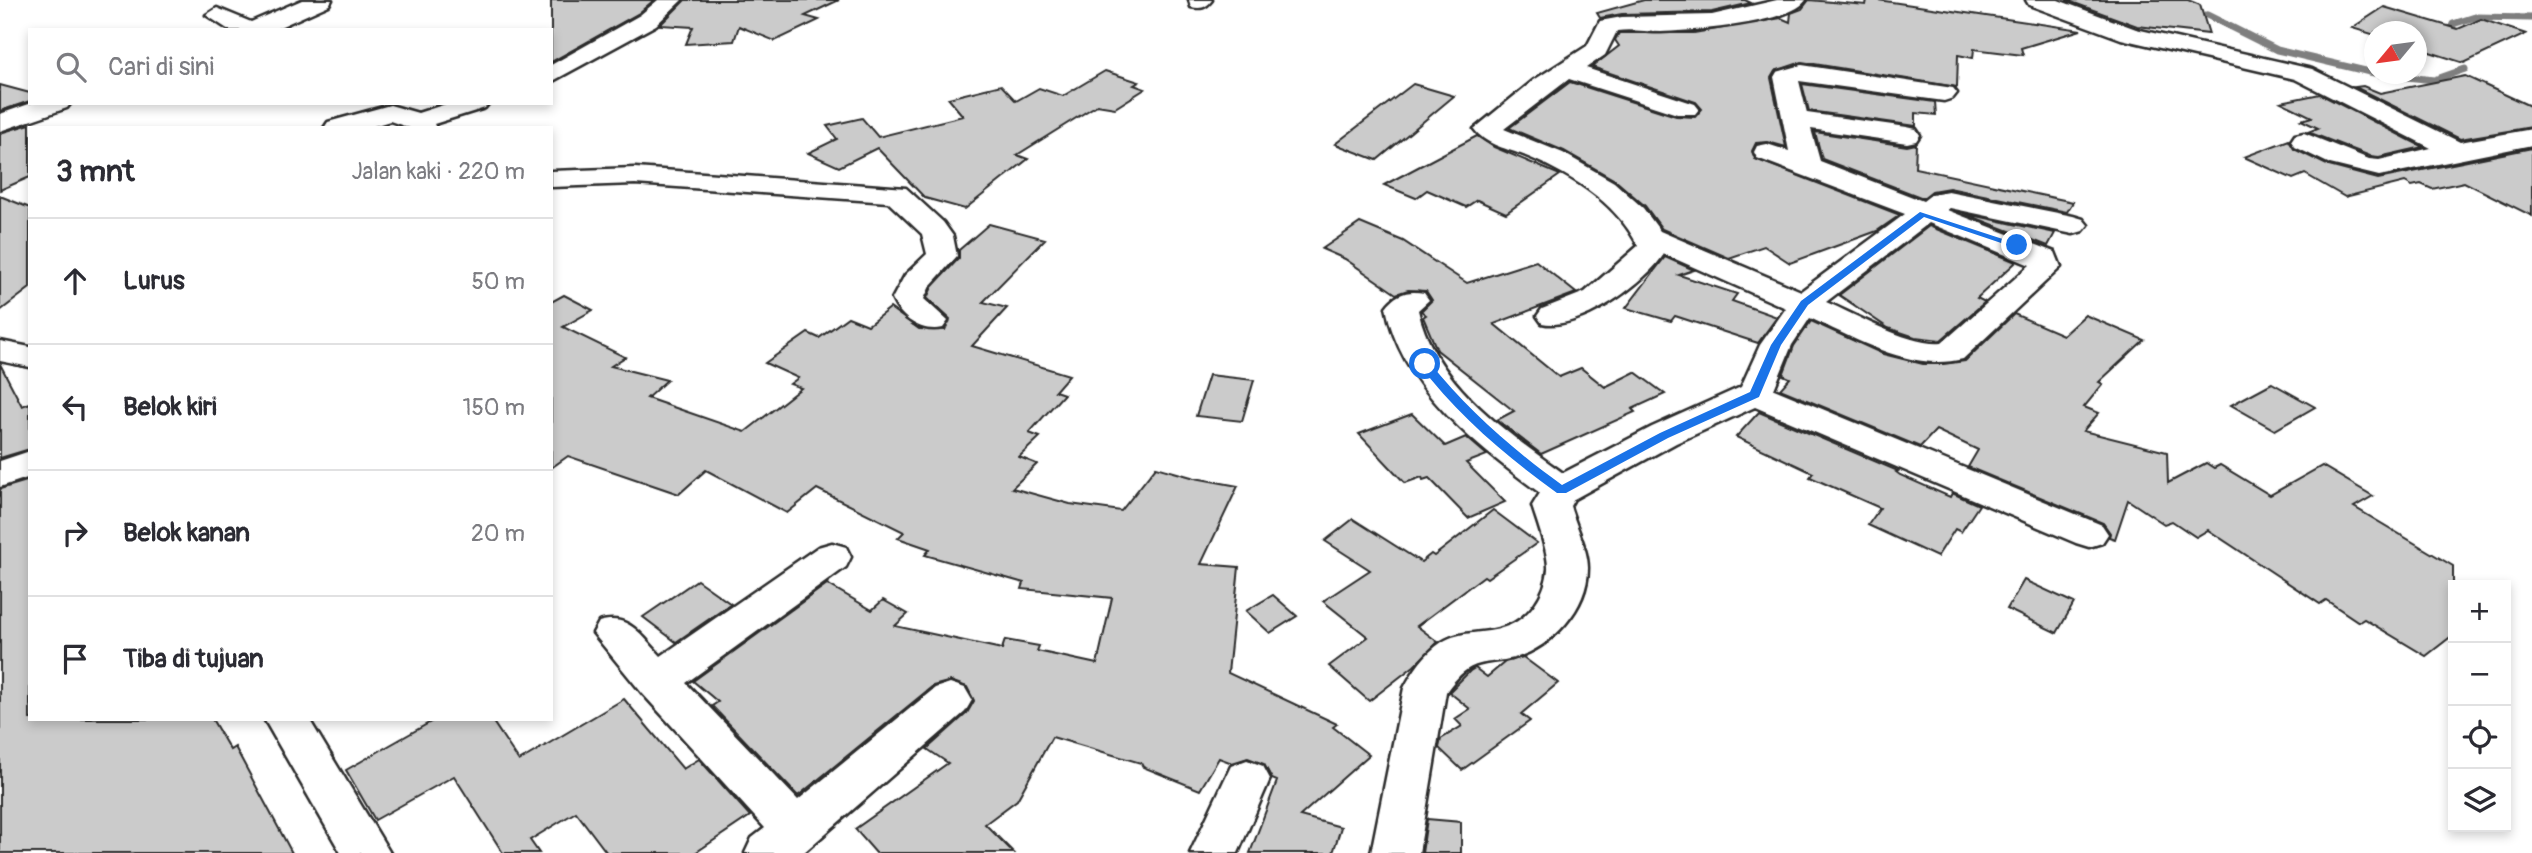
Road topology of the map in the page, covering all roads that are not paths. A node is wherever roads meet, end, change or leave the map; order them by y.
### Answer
1 (321, 0) edge
2 (671, 0) edge
3 (1795, 0) edge
4 (2039, 6) edge
5 (217, 15) dead end
6 (246, 28) edge
7 (255, 28) edge
8 (1567, 70) junction
9 (553, 74) edge
10 (1944, 93) dead end
11 (471, 105) edge
12 (393, 108) edge
13 (1686, 109) dead end
14 (57, 119) edge
15 (1796, 119) junction
16 (0, 123) edge
17 (420, 124) edge
18 (343, 126) edge
19 (28, 131) edge
20 (0, 133) edge
21 (1907, 135) dead end
22 (2532, 137) edge
23 (2304, 141) dead end
24 (2457, 151) junction
25 (1767, 152) dead end
26 (1810, 167) junction
27 (553, 179) edge
28 (1923, 214) junction
29 (2073, 225) dead end
30 (1650, 237) junction
31 (1413, 300) dead end
32 (1805, 303) junction
33 (1553, 316) dead end
34 (932, 321) dead end
35 (0, 351) edge
36 (28, 357) edge
37 (1755, 394) junction
38 (28, 464) edge
39 (0, 475) edge
40 (1561, 490) junction
41 (2089, 534) dead end
42 (832, 557) dead end
43 (614, 633) dead end
44 (657, 681) junction
45 (950, 700) dead end
46 (287, 721) edge
47 (1247, 779) dead end
48 (783, 842) edge
49 (366, 853) edge
50 (1214, 853) edge
51 (1395, 853) edge

1 - 7 street
2 - 9 street
3 - 8 street
4 - 24 street
5 - 6 street
8 - 13 street
8 - 30 street
10 - 15 street
11 - 17 street
12 - 17 street
12 - 18 street
14 - 16 street
15 - 21 street
15 - 26 street
19 - 20 street
22 - 24 street
23 - 24 street
25 - 26 street
26 - 28 street
27 - 34 street
28 - 29 street
28 - 32 street
28 - 32 street
30 - 32 street
30 - 33 street
31 - 40 street
32 - 37 street
35 - 36 street
37 - 40 street
37 - 41 street
38 - 39 street
40 - 51 street
42 - 44 street
43 - 44 street
44 - 48 street
45 - 48 street
46 - 49 street
47 - 50 street

